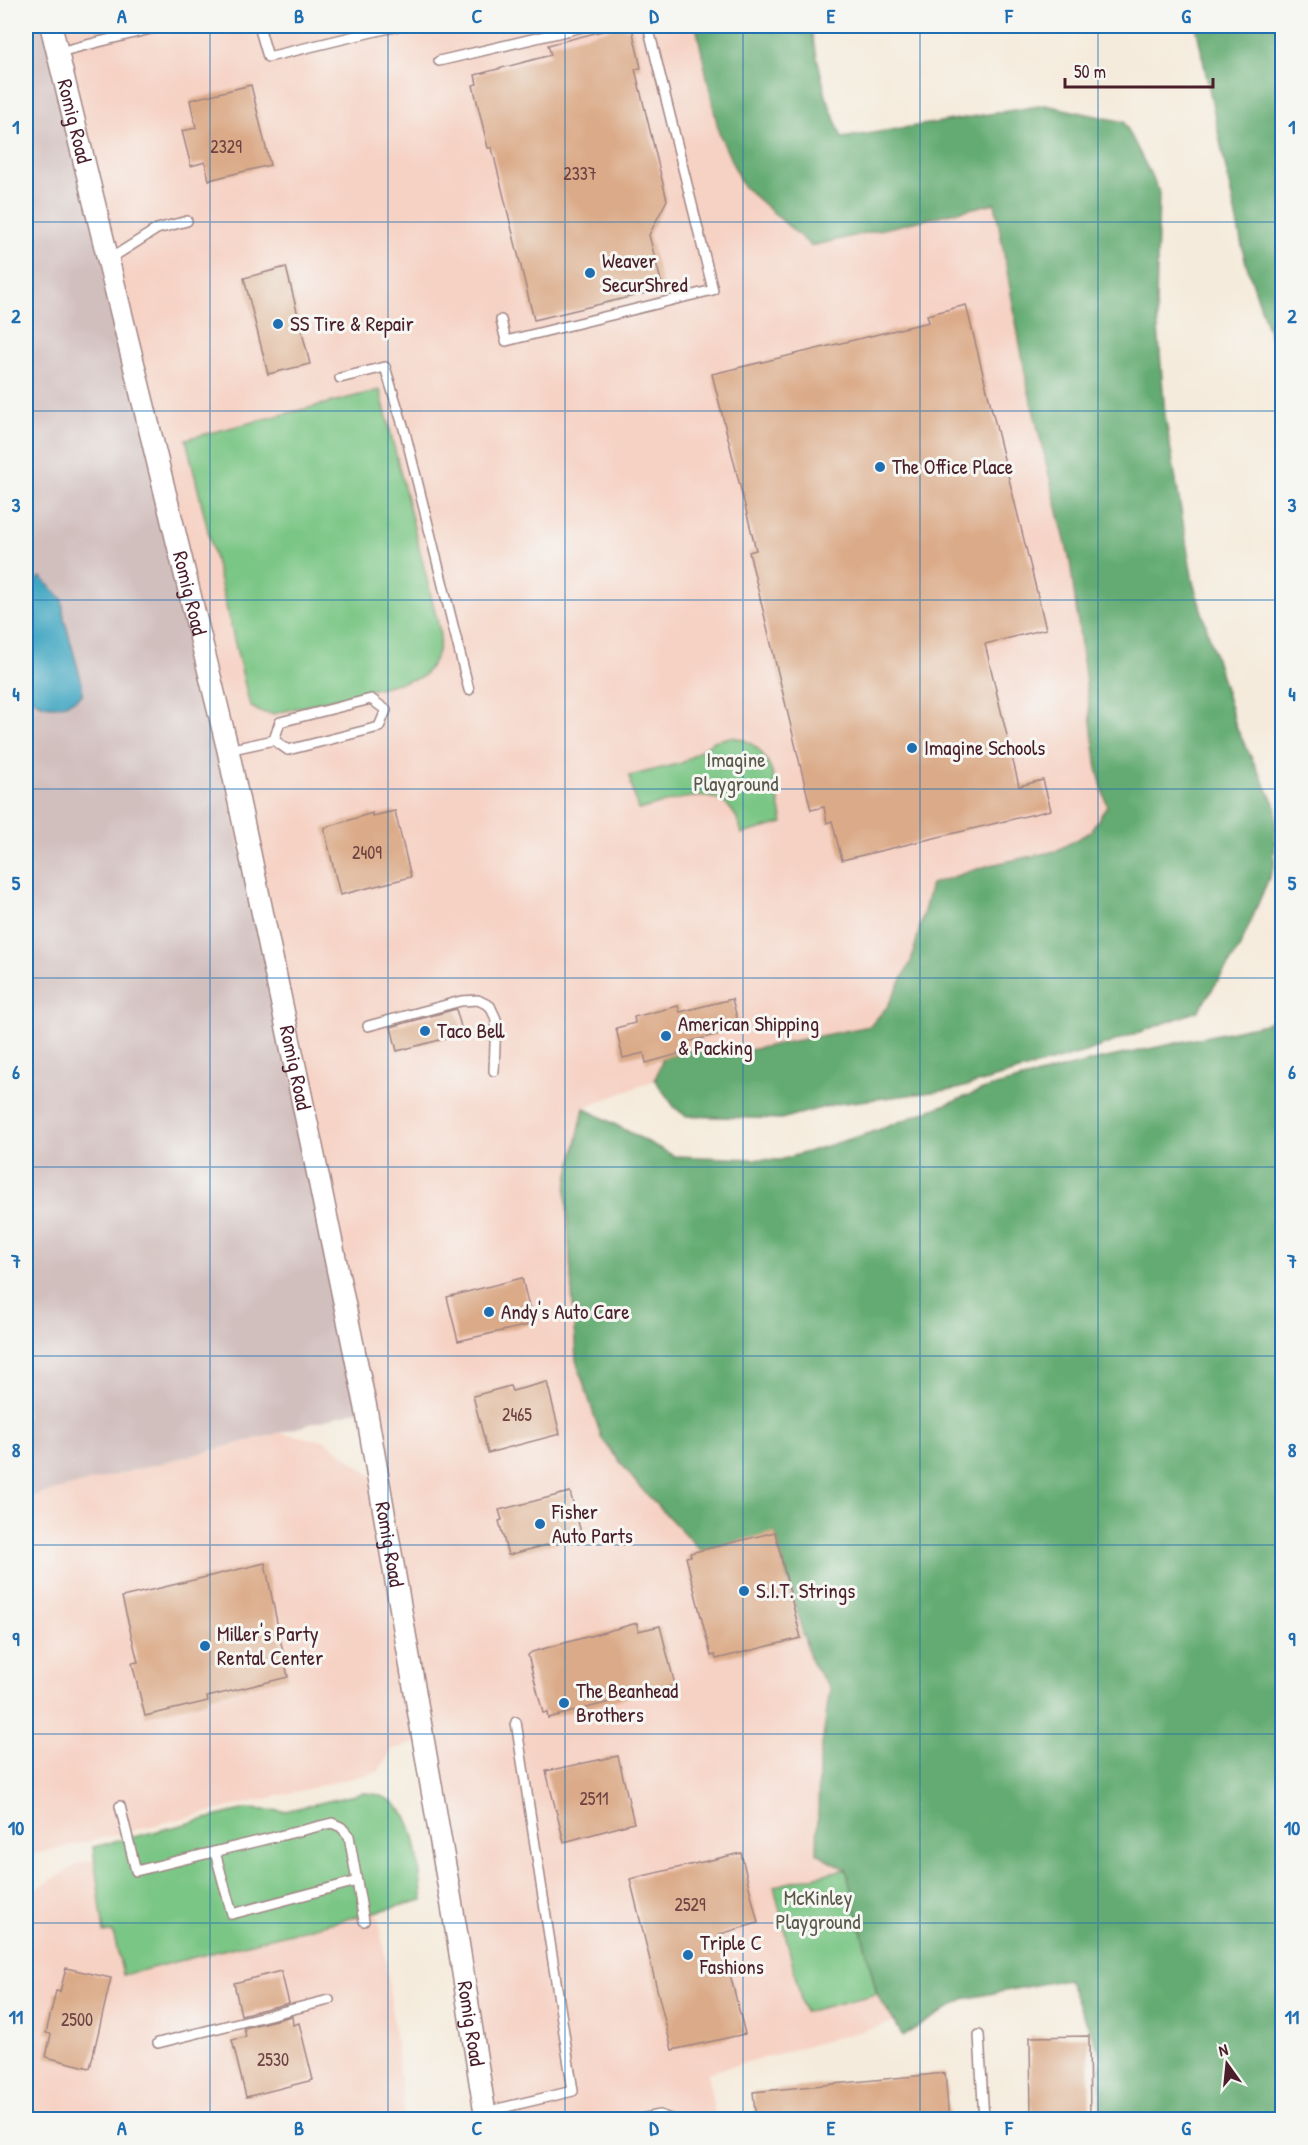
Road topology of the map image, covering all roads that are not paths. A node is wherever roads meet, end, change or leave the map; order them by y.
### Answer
1 (51, 26) edge
2 (162, 26) edge
3 (260, 26) edge
4 (399, 26) edge
5 (587, 26) edge
6 (648, 26) edge
7 (375, 28) edge
8 (58, 52) junction
9 (439, 61) dead end
10 (188, 221) dead end
11 (108, 260) junction
12 (501, 320) dead end
13 (340, 378) dead end
14 (469, 690) dead end
15 (274, 740) junction
16 (228, 750) junction
17 (368, 1026) dead end
18 (494, 1071) dead end
19 (516, 1722) dead end
20 (120, 1806) dead end
21 (214, 1852) junction
22 (357, 1881) junction
23 (364, 1922) dead end
24 (330, 2000) dead end
25 (979, 2035) dead end
26 (158, 2043) dead end
27 (486, 2116) edge
28 (634, 2120) edge
29 (673, 2120) edge
30 (984, 2120) edge

1 - 8 street, Romig Road
2 - 8 lane
3 - 7 lane
4 - 7 lane
5 - 9 lane
6 - 12 lane
8 - 11 street, Romig Road
10 - 11 lane
11 - 16 street, Romig Road
13 - 14 lane
15 - 15 lane
15 - 16 lane
16 - 27 street, Romig Road
17 - 18 lane
19 - 27 lane
20 - 21 lane
21 - 22 lane
21 - 22 lane
22 - 23 lane
24 - 26 lane
25 - 30 lane
28 - 29 lane

